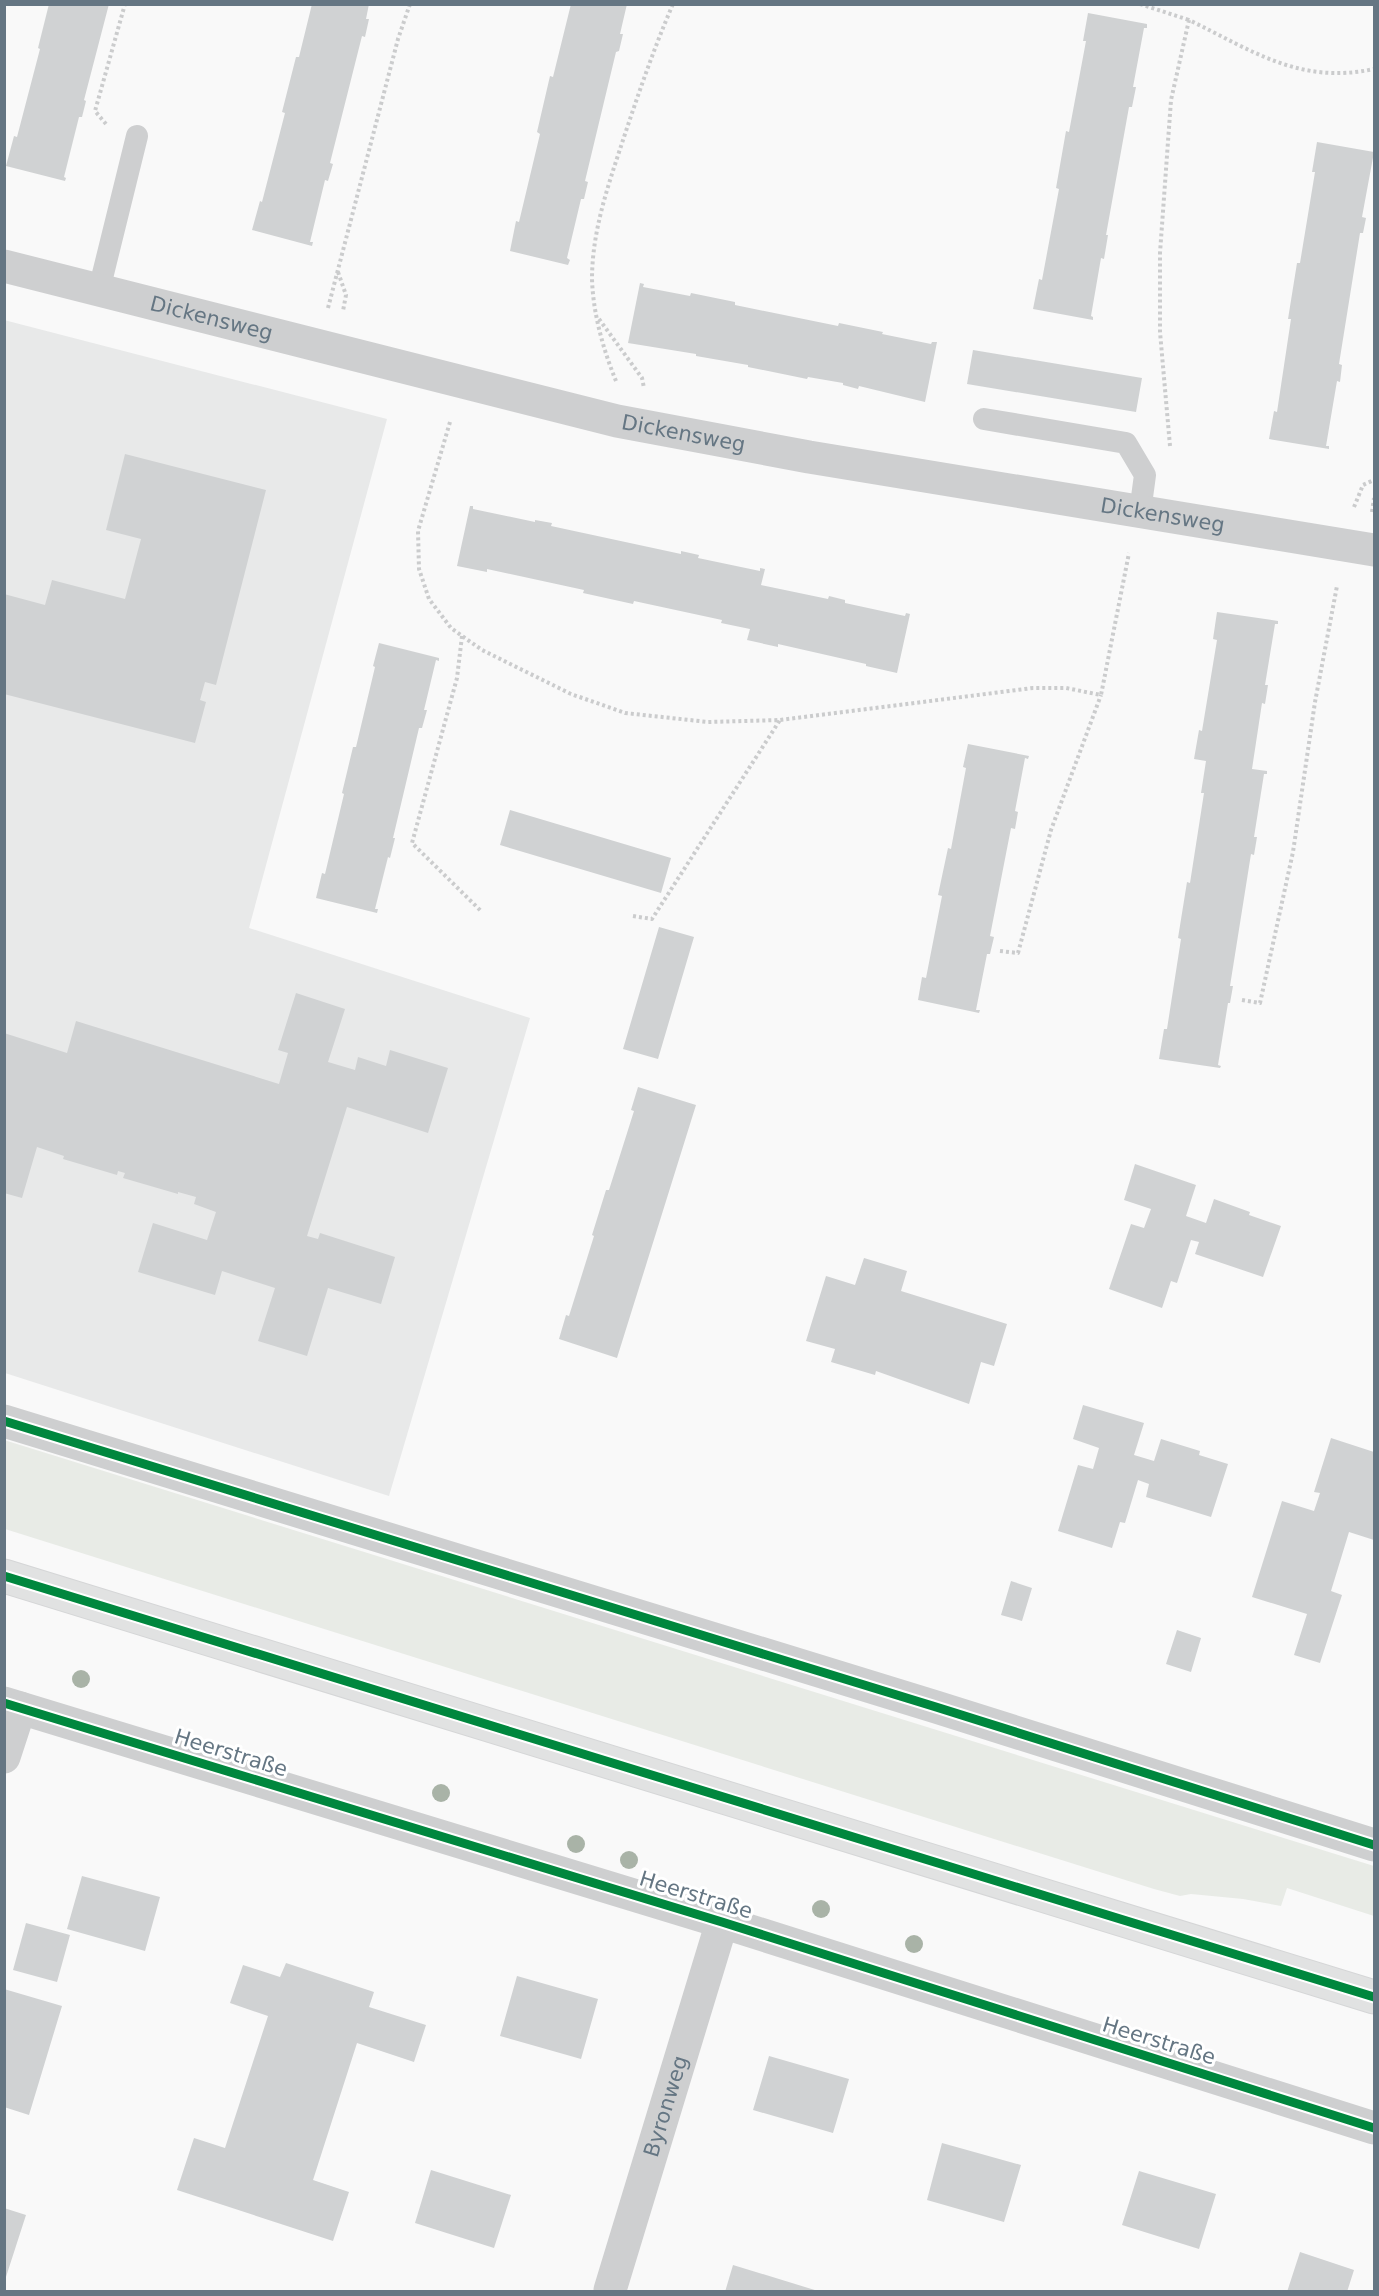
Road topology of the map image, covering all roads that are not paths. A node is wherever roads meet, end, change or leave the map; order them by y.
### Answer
1 (137, 136) dead end
2 (4, 266) edge
3 (99, 290) junction
4 (984, 419) dead end
5 (1140, 512) junction
6 (1374, 550) edge
7 (4, 1421) edge
8 (4, 1575) edge
9 (12, 1706) edge
10 (4, 1757) edge
11 (1374, 1845) edge
12 (722, 1922) junction
13 (1374, 1997) edge
14 (1374, 2128) edge
15 (610, 2290) edge

1 - 3 lane
2 - 3 street, Dickensweg
3 - 5 street, Dickensweg
4 - 5 lane
5 - 6 street, Dickensweg
7 - 11 street
8 - 13 main road
9 - 10 street
9 - 12 street, Heerstraße
12 - 14 street, Heerstraße
12 - 15 street, Byronweg

